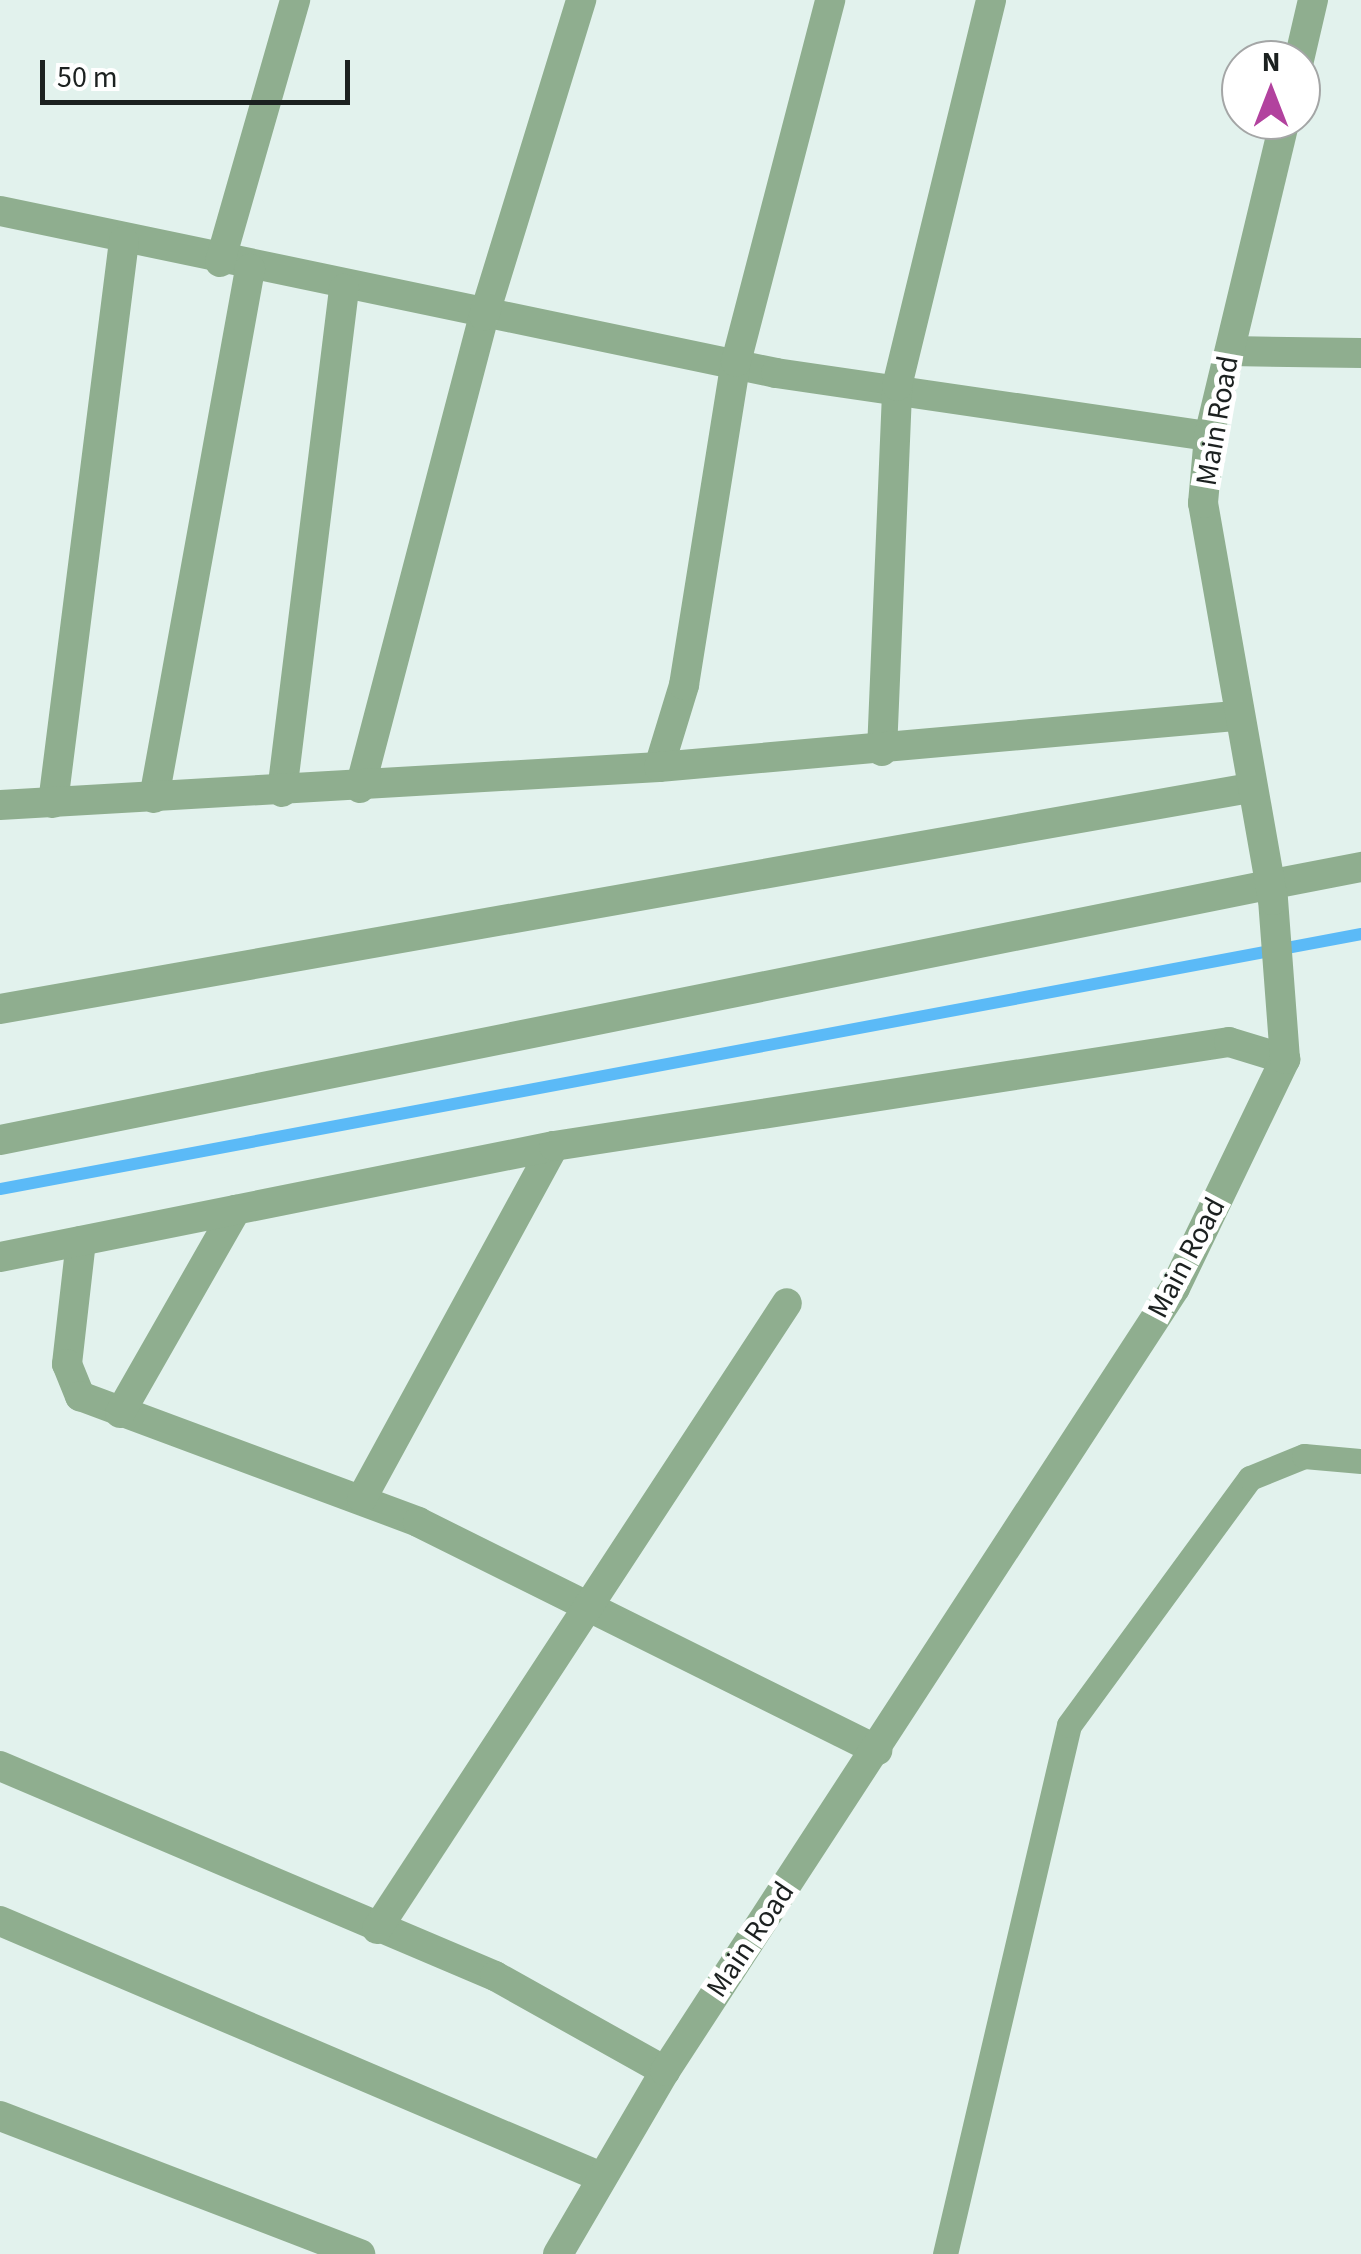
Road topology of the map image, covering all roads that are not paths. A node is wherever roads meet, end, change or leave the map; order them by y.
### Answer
1 (295, 0) edge
2 (581, 0) edge
3 (830, 0) edge
4 (992, 0) edge
5 (1313, 0) edge
6 (1304, 40) edge
7 (1280, 140) edge
8 (0, 211) edge
9 (124, 241) junction
10 (235, 266) junction
11 (344, 289) junction
12 (484, 316) junction
13 (1230, 351) junction
14 (1361, 353) edge
15 (736, 362) junction
16 (897, 386) junction
17 (1210, 436) junction
18 (1236, 716) junction
19 (882, 751) junction
20 (659, 767) junction
21 (360, 788) junction
22 (1250, 788) junction
23 (282, 792) junction
24 (154, 798) junction
25 (53, 803) junction
26 (0, 806) edge
27 (1361, 867) edge
28 (1271, 893) junction
29 (0, 1008) edge
30 (1287, 1046) junction
31 (0, 1140) edge
32 (554, 1146) junction
33 (236, 1210) junction
34 (82, 1240) junction
35 (0, 1257) edge
36 (787, 1303) dead end
37 (120, 1413) junction
38 (1361, 1460) edge
39 (362, 1498) junction
40 (588, 1609) junction
41 (878, 1750) junction
42 (0, 1766) edge
43 (0, 1922) edge
44 (377, 1929) junction
45 (665, 2071) junction
46 (0, 2116) edge
47 (600, 2177) junction
48 (360, 2254) edge
49 (558, 2254) edge
50 (945, 2254) edge

1 - 10 street
2 - 12 street
3 - 15 street
4 - 16 street
5 - 6 street
7 - 13 street, Main Road
8 - 9 street
9 - 10 street
9 - 25 street
10 - 11 street
10 - 24 street
11 - 12 street
11 - 23 street
12 - 15 street
12 - 21 street
13 - 14 street
13 - 17 street, Main Road
15 - 16 street
15 - 20 street
16 - 17 street
16 - 19 street
17 - 18 street, Main Road
18 - 19 street
18 - 22 street, Main Road
19 - 20 street
20 - 21 street
21 - 23 street
22 - 28 street, Main Road
22 - 29 street
23 - 24 street
24 - 25 street
25 - 26 street
27 - 28 street
28 - 30 street, Main Road
28 - 31 street
30 - 32 street
30 - 41 street, Main Road
32 - 33 street
32 - 39 street
33 - 34 street
33 - 37 street
34 - 35 street
34 - 37 street
36 - 40 street
37 - 39 street
38 - 50 lane
39 - 40 street
40 - 41 street
40 - 44 street
41 - 45 street, Main Road
42 - 44 street
43 - 47 street
44 - 45 street
45 - 47 street, Main Road
46 - 48 street
47 - 49 street, Main Road

